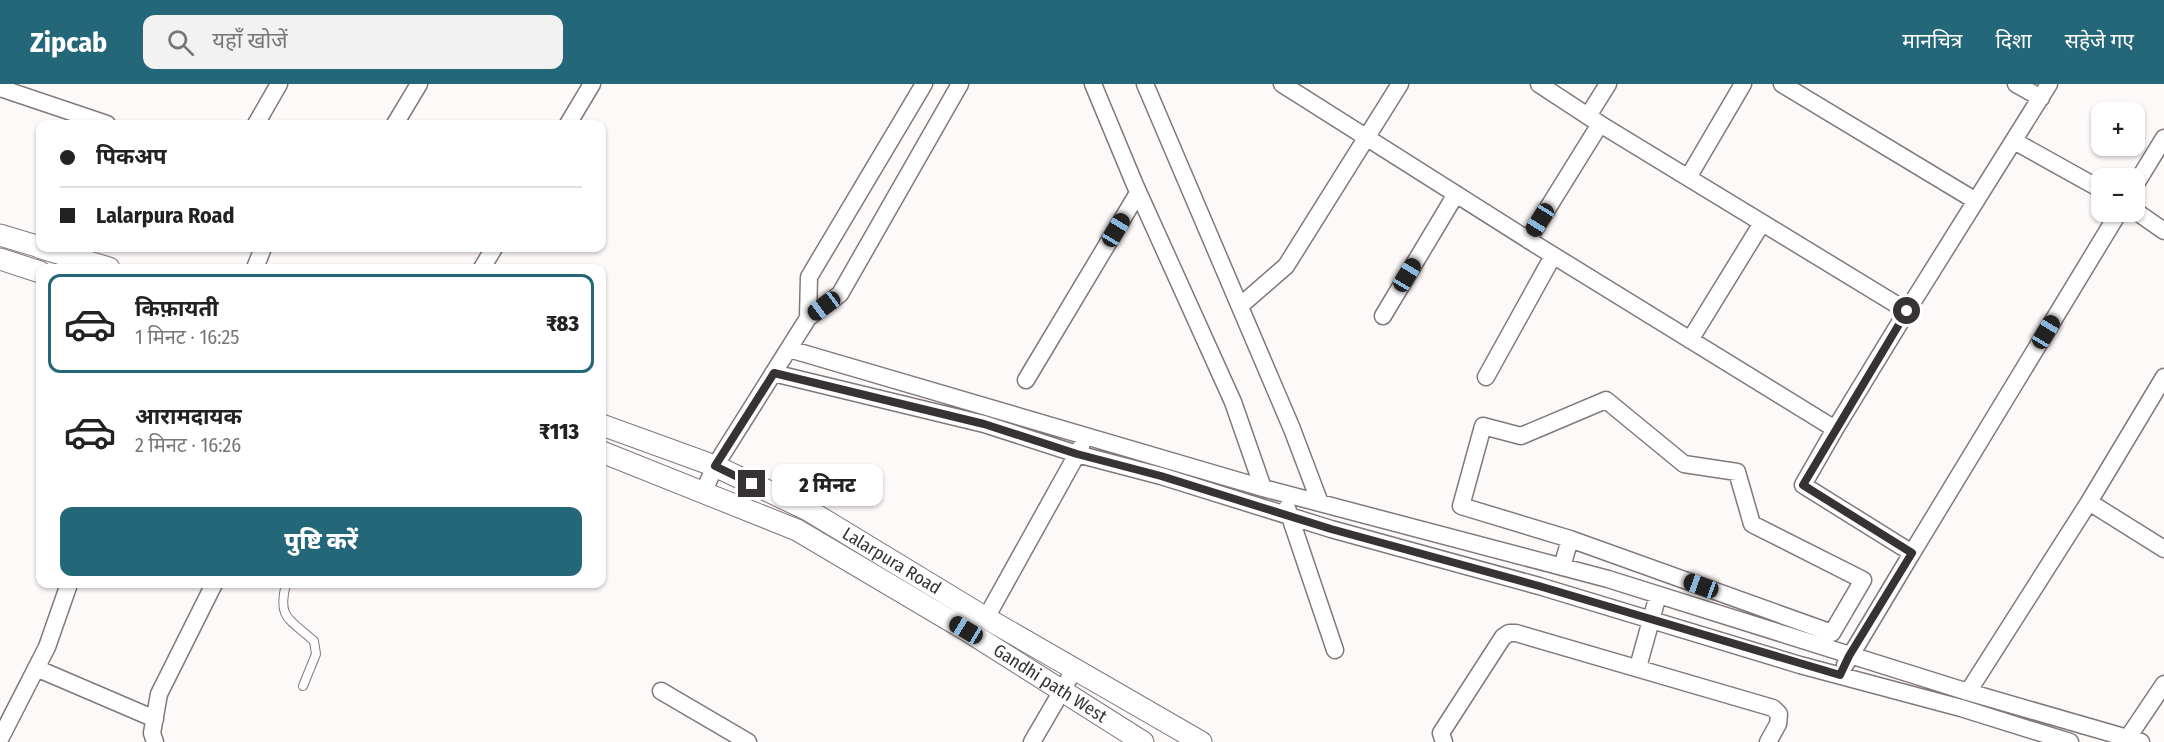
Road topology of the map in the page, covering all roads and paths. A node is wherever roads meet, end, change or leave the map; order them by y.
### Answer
1 (279, 84) edge
2 (419, 84) edge
3 (592, 84) edge
4 (924, 84) edge
5 (960, 84) edge
6 (1093, 84) edge
7 (1145, 84) edge
8 (1282, 84) edge
9 (1400, 84) edge
10 (1539, 84) edge
11 (1608, 84) edge
12 (1743, 84) edge
13 (1782, 84) edge
14 (2016, 84) edge
15 (3, 90) edge
16 (2045, 91) edge
17 (95, 120) edge
18 (258, 120) edge
19 (397, 120) edge
20 (570, 120) edge
21 (1594, 120) junction
22 (1367, 138) junction
23 (2164, 138) edge
24 (2014, 141) junction
25 (2145, 169) edge
26 (1689, 176) junction
27 (2091, 184) edge
28 (1138, 193) junction
29 (1456, 194) junction
30 (1976, 201) junction
31 (2145, 218) edge
32 (2113, 222) edge
33 (1762, 223) junction
34 (2164, 231) edge
35 (0, 235) edge
36 (1528, 240) junction
37 (36, 246) edge
38 (57, 252) edge
39 (1553, 255) junction
40 (0, 259) edge
41 (96, 264) edge
42 (36, 271) edge
43 (1240, 306) junction
44 (1907, 311) junction
45 (1383, 316) dead end
46 (808, 318) junction
47 (1690, 340) junction
48 (789, 349) junction
49 (774, 373) junction
50 (1486, 377) dead end
51 (2164, 377) edge
52 (1026, 380) dead end
53 (606, 426) edge
54 (1835, 429) junction
55 (1088, 436) junction
56 (606, 454) edge
57 (1077, 454) junction
58 (715, 466) junction
59 (1263, 488) junction
60 (704, 491) junction
61 (1282, 493) junction
62 (2089, 502) junction
63 (1320, 503) junction
64 (1290, 516) junction
65 (1444, 536) junction
66 (1570, 539) junction
67 (2164, 549) edge
68 (1912, 553) junction
69 (1439, 559) junction
70 (1570, 569) junction
71 (68, 588) edge
72 (212, 588) edge
73 (285, 588) edge
74 (1659, 595) junction
75 (1572, 596) junction
76 (986, 618) junction
77 (1651, 620) junction
78 (1335, 650) dead end
79 (1849, 656) junction
80 (1638, 667) junction
81 (36, 668) junction
82 (1074, 670) junction
83 (1840, 675) junction
84 (2164, 684) edge
85 (303, 686) dead end
86 (1062, 690) junction
87 (661, 691) dead end
88 (1968, 692) junction
89 (155, 719) junction
90 (2090, 727) junction
91 (1, 737) edge
92 (2131, 741) edge
93 (155, 742) edge
94 (748, 742) edge
95 (1032, 742) edge
96 (1143, 742) edge
97 (1201, 742) edge
98 (1444, 742) edge
99 (1768, 742) edge
100 (2070, 742) edge
101 (2081, 742) edge

1 - 18 street
2 - 19 street
3 - 20 street
4 - 46 street
5 - 46 street
6 - 28 street
7 - 43 street
8 - 22 street
9 - 22 street
10 - 21 street
11 - 21 street
12 - 26 street
13 - 30 street
14 - 16 street
15 - 17 street
16 - 24 street
21 - 26 street
21 - 36 street
22 - 29 street
22 - 43 street
23 - 25 street
24 - 27 street
24 - 30 street
26 - 33 street
28 - 52 street
28 - 59 street
29 - 36 street
29 - 45 street
30 - 44 street
31 - 34 street
32 - 68 street
33 - 44 street
33 - 47 street
35 - 37 street
36 - 39 street
38 - 41 street
39 - 47 street
39 - 50 street
40 - 42 street
43 - 63 street
44 - 54 street
46 - 48 street
47 - 54 street
48 - 49 street
48 - 55 street
49 - 57 street
49 - 58 street
51 - 62 street
53 - 58 street, Lalarpura Road
54 - 68 street
55 - 57 street
55 - 59 street
56 - 60 street, Gandhi path West
57 - 64 street
57 - 76 street
58 - 60 street
58 - 76 street, Lalarpura Road
59 - 61 street
60 - 86 street, Gandhi path West
61 - 63 street
61 - 64 street
62 - 67 street
62 - 88 street
63 - 65 street
64 - 69 street
64 - 78 street
65 - 69 street
65 - 70 street
66 - 66 street
66 - 70 street
68 - 79 street
69 - 75 street
70 - 74 street
70 - 75 street
71 - 81 street
72 - 89 street
73 - 85 lane
74 - 77 street
74 - 79 street
75 - 77 street
76 - 82 street, Lalarpura Road
77 - 80 street
77 - 83 street
79 - 83 street
79 - 88 street
80 - 98 street
80 - 99 street
81 - 89 street
81 - 91 street
82 - 86 street
82 - 97 street, Lalarpura Road
83 - 100 street
84 - 92 street
86 - 95 street
86 - 96 street, Gandhi path West
87 - 94 street
88 - 90 street
89 - 93 street
90 - 92 street
90 - 101 street

